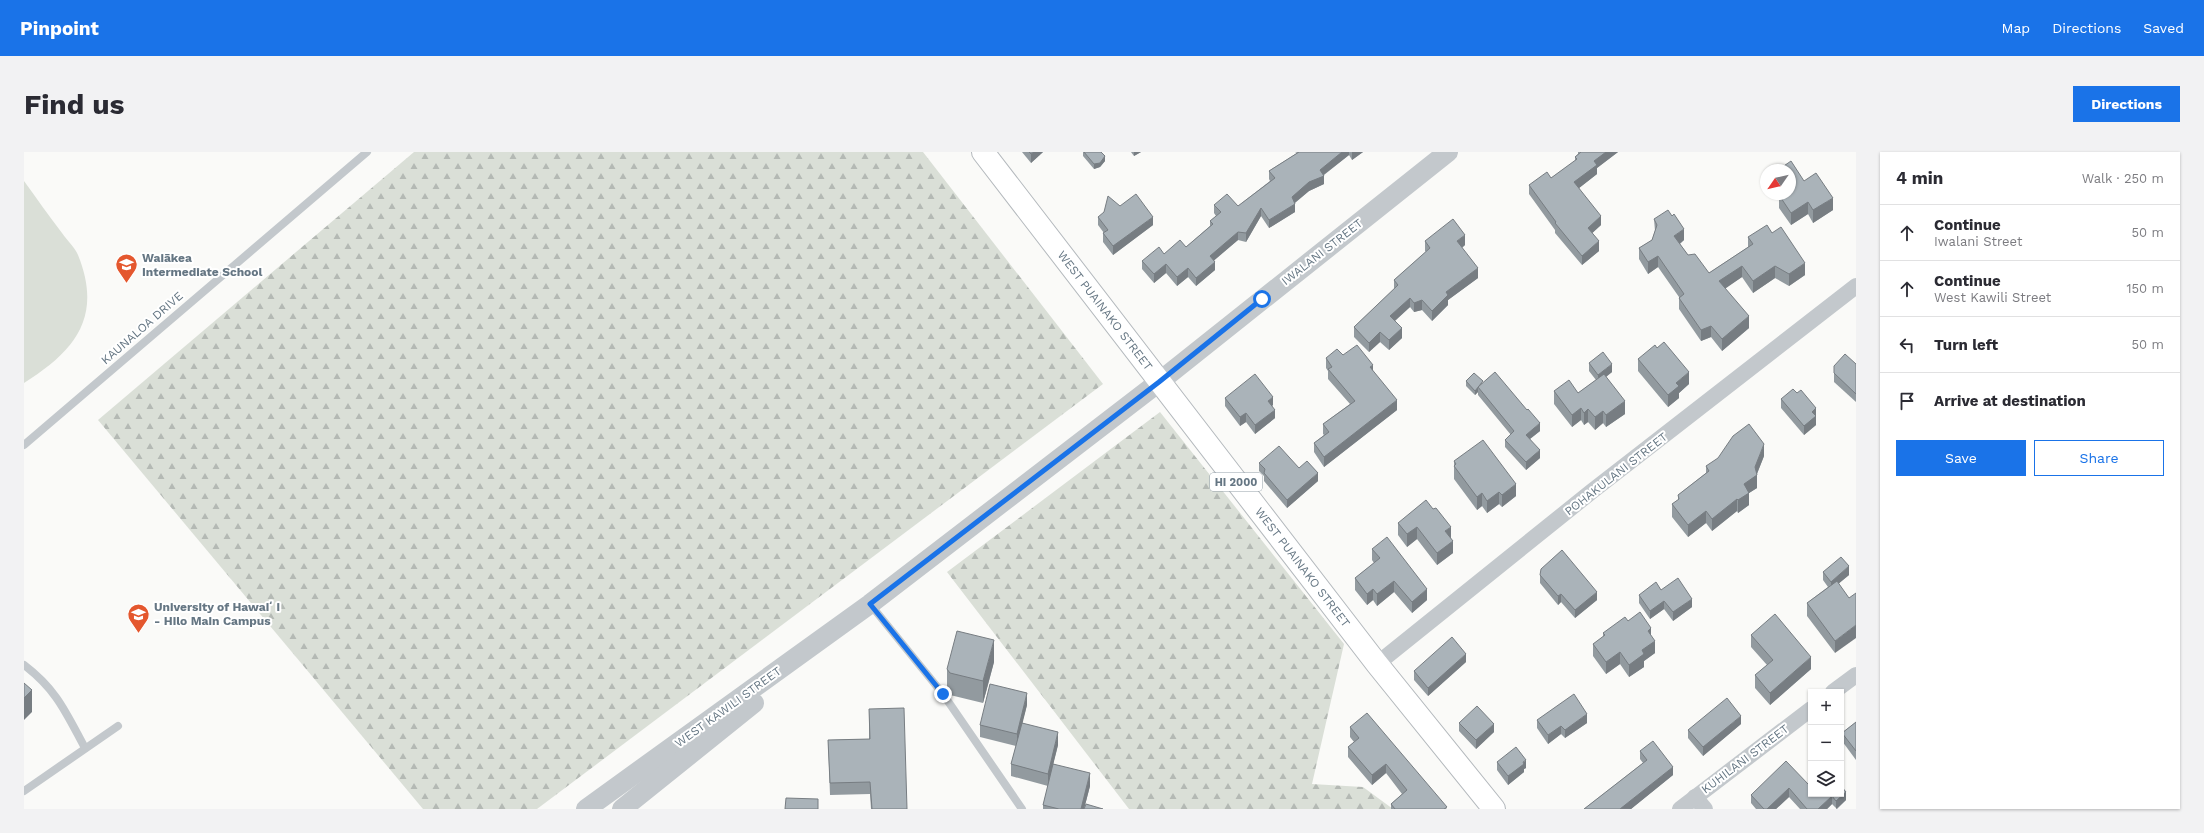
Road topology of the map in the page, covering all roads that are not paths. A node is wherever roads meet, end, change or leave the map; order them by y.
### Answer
1 (367, 152) edge
2 (983, 152) edge
3 (1448, 152) edge
4 (1856, 286) edge
5 (1159, 382) junction
6 (24, 445) edge
7 (870, 604) junction
8 (1377, 664) junction
9 (24, 665) edge
10 (1856, 675) edge
11 (1838, 689) edge
12 (1808, 711) edge
13 (118, 726) dead end
14 (85, 748) junction
15 (24, 791) edge
16 (1695, 797) junction
17 (586, 809) edge
18 (622, 809) edge
19 (1022, 809) edge
20 (1494, 809) edge
21 (1680, 809) edge
22 (1705, 809) edge

1 - 6 lane, KAUNALOA DRIVE
2 - 5 highway, WEST PUAINAKO STREET / HI 2000
3 - 5 street, IWALANI STREET
4 - 8 street, POHAKULANI STREET
5 - 7 street, WEST KAWILI STREET
5 - 8 highway, WEST PUAINAKO STREET / HI 2000
7 - 17 street, WEST KAWILI STREET
7 - 18 street, WEST KAWILI STREET
7 - 19 lane
8 - 20 highway, WEST PUAINAKO STREET / HI 2000
9 - 14 lane
10 - 11 street
12 - 16 street, KUHILANI STREET
13 - 14 lane
14 - 15 lane
16 - 21 street, KUHILANI STREET
16 - 22 street

